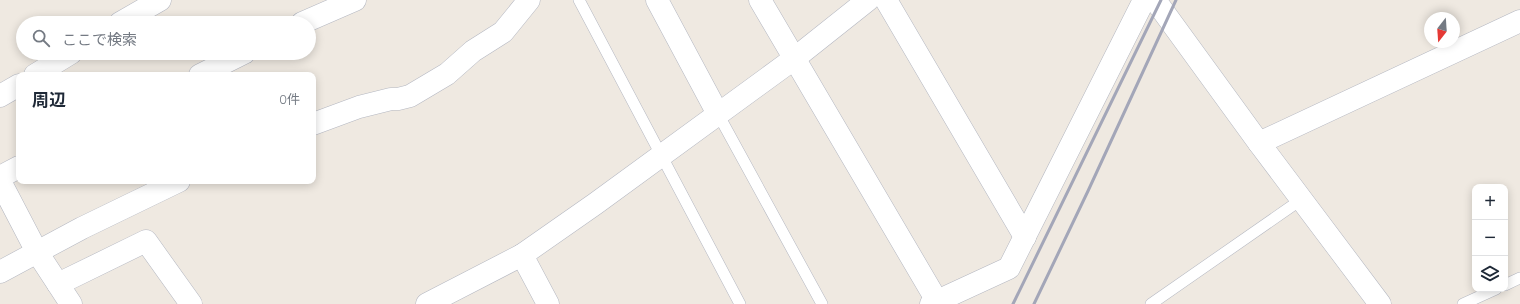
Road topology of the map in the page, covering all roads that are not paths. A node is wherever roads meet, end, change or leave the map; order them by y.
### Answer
1 (354, 0) edge
2 (529, 0) edge
3 (579, 0) edge
4 (657, 0) edge
5 (760, 0) edge
6 (868, 0) edge
7 (886, 0) edge
8 (1144, 0) edge
9 (1155, 0) edge
10 (149, 2) edge
11 (130, 16) edge
12 (316, 17) edge
13 (1520, 21) edge
14 (796, 58) junction
15 (60, 60) edge
16 (230, 60) edge
17 (40, 72) edge
18 (206, 72) edge
19 (16, 87) edge
20 (0, 96) edge
21 (718, 114) junction
22 (316, 123) edge
23 (1259, 143) junction
24 (661, 154) junction
25 (16, 169) edge
26 (0, 177) edge
27 (0, 181) edge
28 (173, 184) edge
29 (1302, 199) junction
30 (1025, 236) junction
31 (37, 252) junction
32 (522, 255) junction
33 (0, 272) edge
34 (1520, 278) edge
35 (58, 284) junction
36 (1508, 284) edge
37 (1490, 292) edge
38 (934, 303) edge
39 (71, 304) edge
40 (191, 304) edge
41 (427, 304) edge
42 (548, 304) edge
43 (740, 304) edge
44 (822, 304) edge
45 (1151, 304) edge
46 (1380, 304) edge
47 (1464, 304) edge

1 - 12 street
2 - 22 street
3 - 24 lane
4 - 21 street
5 - 14 street
6 - 14 street
7 - 30 street
8 - 30 street
9 - 23 street
10 - 11 street
13 - 23 street
14 - 21 street
14 - 38 street
15 - 17 street
16 - 18 street
19 - 20 street
21 - 24 street
21 - 44 lane
23 - 29 street
24 - 32 street
24 - 43 lane
25 - 26 street
27 - 31 street
28 - 31 street
29 - 45 lane
29 - 46 street
30 - 38 street
31 - 33 street
31 - 35 street
32 - 41 street
32 - 42 street
34 - 36 lane
35 - 39 street
35 - 40 street
37 - 47 lane

